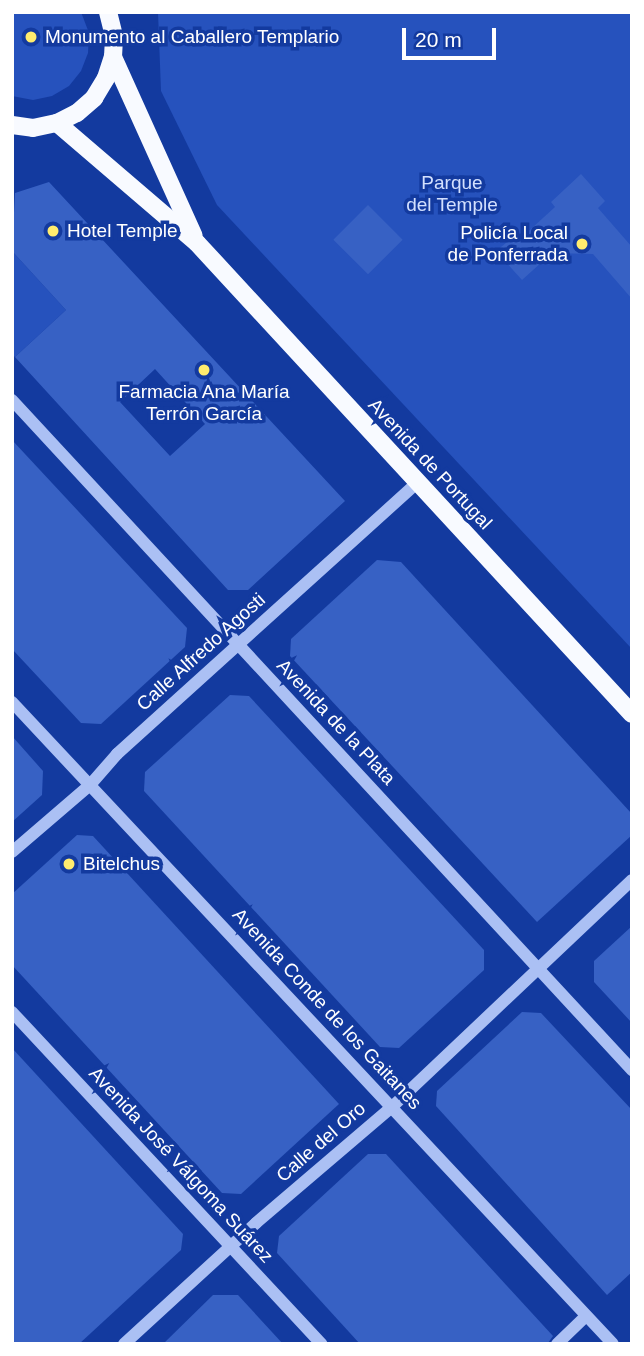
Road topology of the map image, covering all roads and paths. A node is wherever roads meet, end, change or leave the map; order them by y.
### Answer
1 (108, 12) edge
2 (113, 57) junction
3 (57, 123) junction
4 (12, 125) edge
5 (197, 243) junction
6 (12, 400) edge
7 (418, 482) junction
8 (238, 644) junction
9 (12, 702) edge
10 (632, 714) edge
11 (90, 785) junction
12 (12, 852) edge
13 (632, 880) edge
14 (537, 967) junction
15 (12, 1012) edge
16 (632, 1070) edge
17 (393, 1106) junction
18 (231, 1246) junction
19 (586, 1316) junction
20 (124, 1344) edge
21 (322, 1344) edge
22 (557, 1344) edge
23 (613, 1344) edge

1 - 2 main road
2 - 3 main road
2 - 5 main road, Avenida de Portugal
3 - 4 main road
3 - 5 main road, Avenida de Portugal
5 - 7 main road, Avenida de Portugal
6 - 8 street, Avenida de la Plata
7 - 8 street, Calle Alfredo Agosti
7 - 10 main road, Avenida de Portugal
8 - 11 street, Calle Alfredo Agosti
8 - 14 street, Avenida de la Plata
9 - 11 street, Avenida Conde de los Gaitanes
11 - 12 street, Calle Alfredo Agosti
11 - 17 street, Avenida Conde de los Gaitanes
13 - 14 street, Calle del Oro
14 - 16 street, Avenida de la Plata
14 - 17 street, Calle del Oro
15 - 18 street, Avenida José Válgoma Suárez
17 - 18 street, Calle del Oro
17 - 19 street, Avenida Conde de los Gaitanes
18 - 20 street, Calle del Oro
18 - 21 street, Avenida José Válgoma Suárez
19 - 22 street
19 - 23 street, Avenida Conde de los Gaitanes

